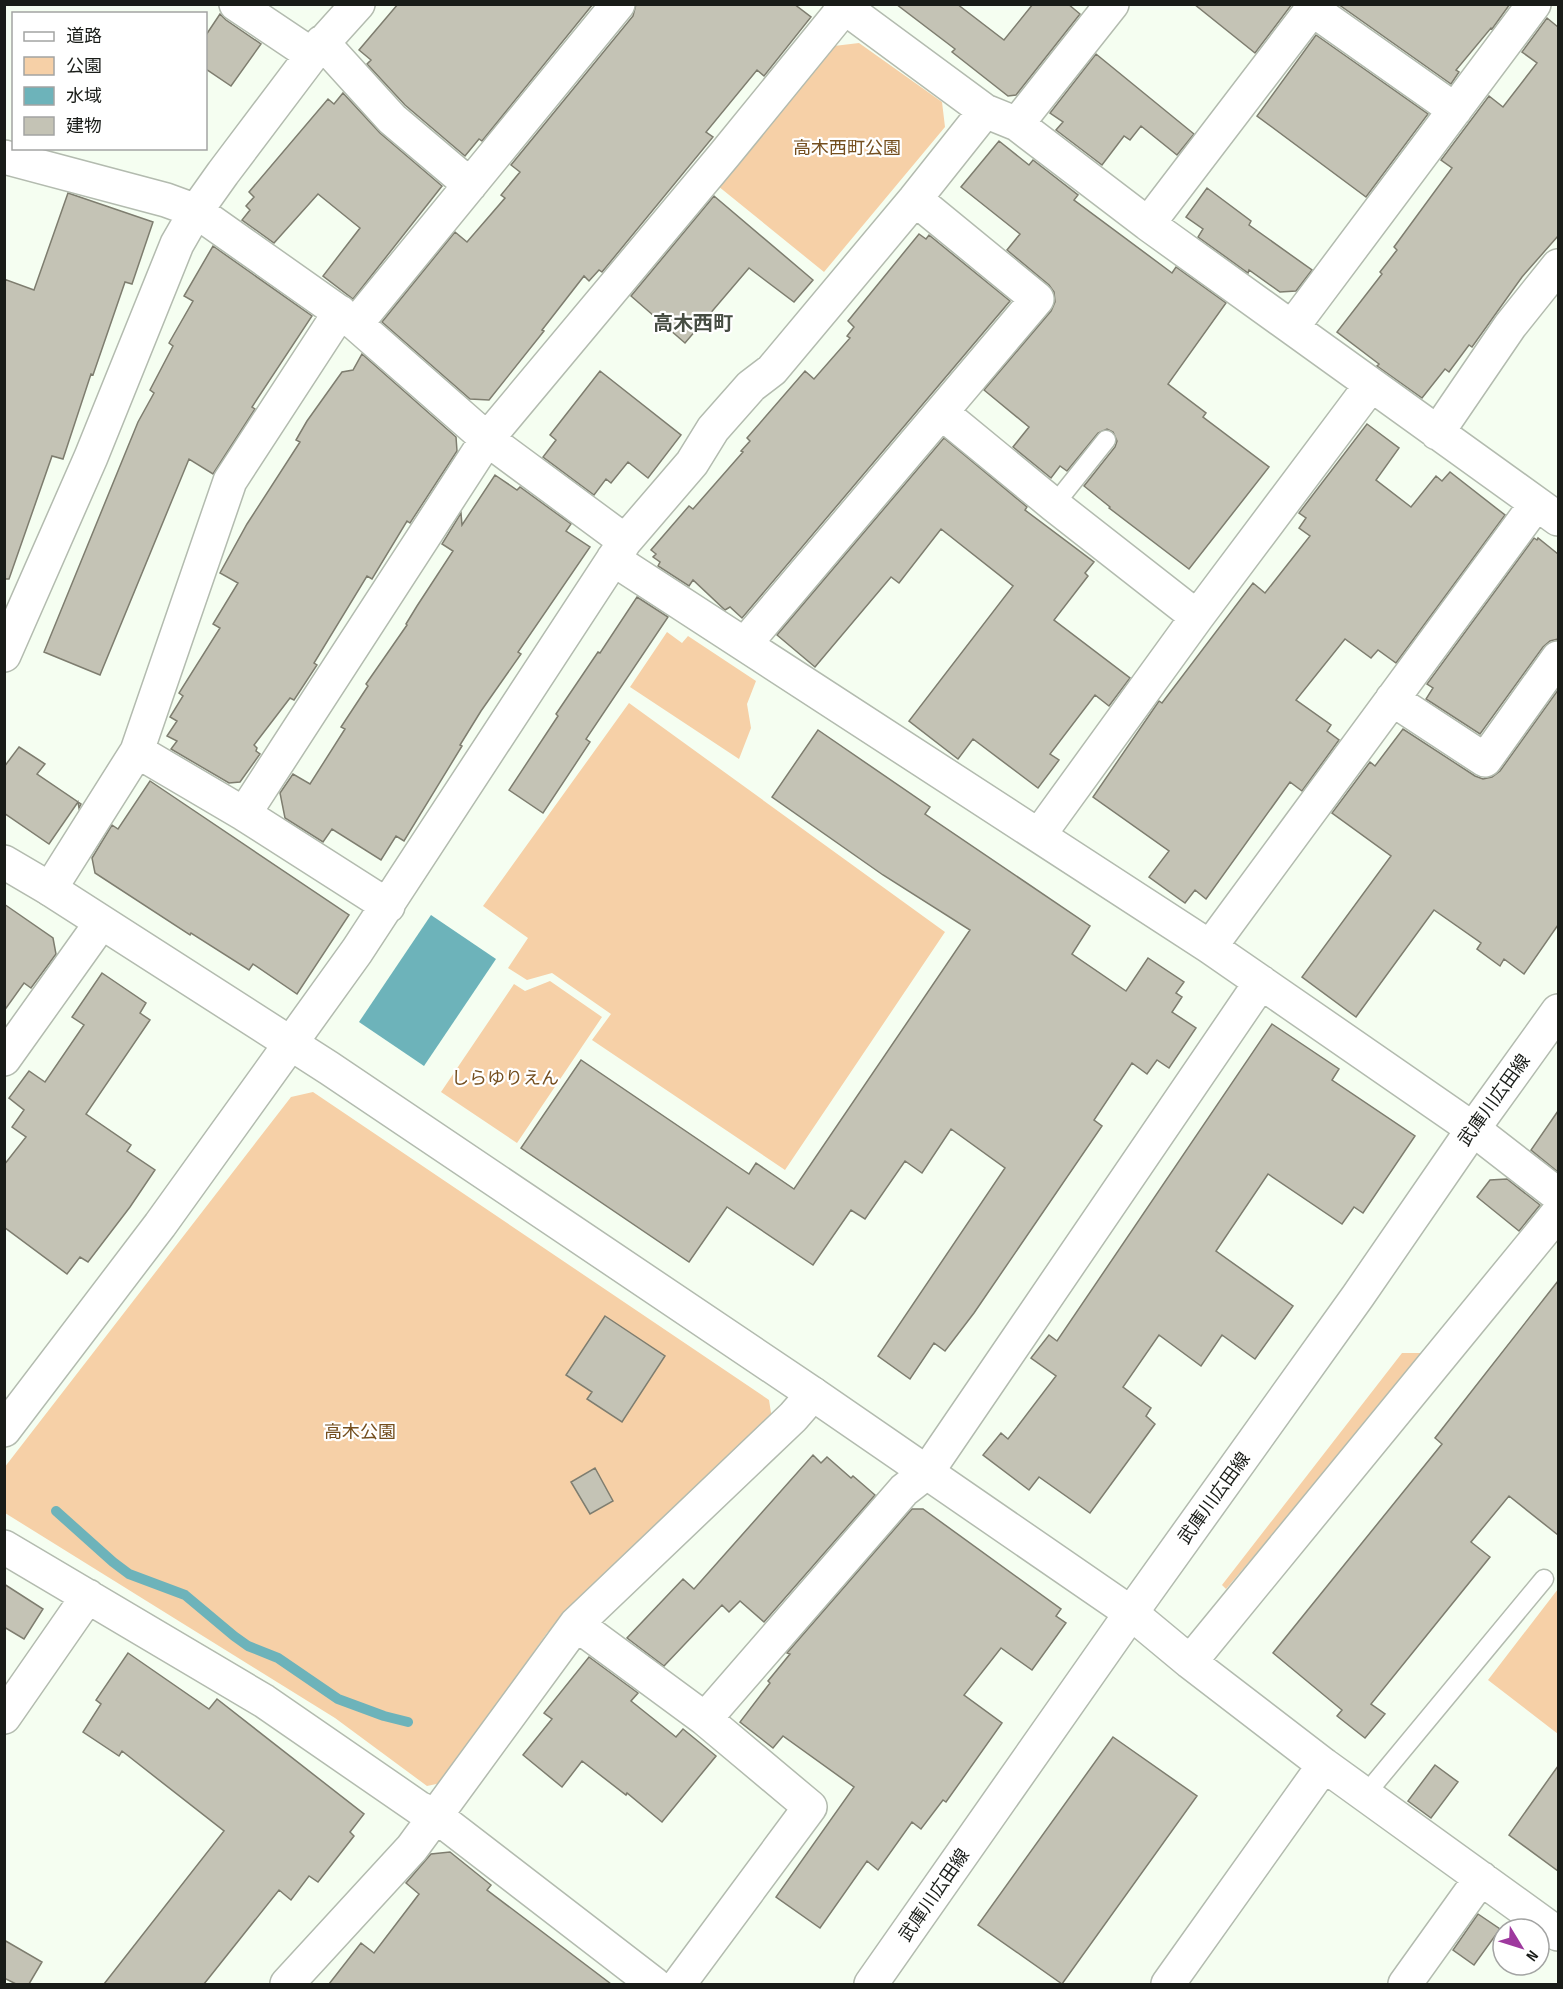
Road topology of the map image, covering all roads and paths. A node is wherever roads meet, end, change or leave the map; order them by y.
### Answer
1 (236, 4) edge
2 (358, 4) edge
3 (618, 4) edge
4 (1112, 4) edge
5 (1534, 4) edge
6 (1314, 7) edge
7 (852, 9) edge
8 (317, 49) junction
9 (1455, 110) junction
10 (985, 111) junction
11 (1017, 124) junction
12 (4, 157) edge
13 (470, 185) junction
14 (915, 199) junction
15 (196, 212) junction
16 (1148, 224) junction
17 (1558, 266) edge
18 (348, 318) junction
19 (1293, 327) junction
20 (1371, 385) junction
21 (942, 413) junction
22 (1437, 433) junction
23 (487, 439) junction
24 (1106, 440) dead end
25 (1054, 505) junction
26 (1547, 512) edge
27 (619, 550) junction
28 (1197, 617) junction
29 (745, 644) junction
30 (4, 655) edge
31 (1558, 658) edge
32 (1392, 699) junction
33 (137, 751) junction
34 (244, 814) junction
35 (1039, 835) junction
36 (4, 862) edge
37 (50, 889) junction
38 (388, 906) junction
39 (102, 923) junction
40 (1209, 947) junction
41 (1262, 982) junction
42 (1558, 1011) edge
43 (291, 1044) junction
44 (4, 1059) edge
45 (1473, 1130) junction
46 (1558, 1195) edge
47 (1558, 1213) edge
48 (813, 1394) junction
49 (4, 1430) edge
50 (927, 1472) junction
51 (4, 1547) edge
52 (1544, 1579) dead end
53 (88, 1596) junction
54 (1131, 1613) junction
55 (576, 1624) junction
56 (1190, 1662) junction
57 (4, 1717) edge
58 (705, 1719) junction
59 (1324, 1765) junction
60 (1365, 1795) junction
61 (436, 1816) junction
62 (1481, 1878) junction
63 (1558, 1934) edge
64 (287, 1984) edge
65 (654, 1984) edge
66 (679, 1984) edge
67 (871, 1984) edge
68 (1168, 1984) edge
69 (1405, 1984) edge

1 - 8 street
2 - 8 street
3 - 13 street
4 - 11 street
5 - 9 street
6 - 9 street
6 - 16 street
7 - 10 street
7 - 23 street
8 - 13 street
8 - 15 street
9 - 19 street
10 - 11 street
10 - 14 street
11 - 16 street
12 - 15 street
13 - 18 street
14 - 21 street
14 - 27 street
15 - 18 street
15 - 30 street
16 - 19 street
17 - 22 street
18 - 23 street
18 - 33 street
19 - 20 street
20 - 22 street
20 - 28 street
21 - 25 street
21 - 29 street
22 - 26 street
23 - 27 street
23 - 34 street
24 - 25 lane
25 - 28 street
26 - 32 street
27 - 29 street
27 - 38 street
28 - 35 street
29 - 35 street
31 - 32 street
32 - 40 street
33 - 34 street
33 - 37 street
34 - 38 street
35 - 40 street
36 - 37 street
37 - 39 street
38 - 43 street
39 - 43 street
39 - 44 street
40 - 41 street
41 - 45 street
41 - 50 street
42 - 45 street, 武庫川広田線
43 - 48 street
43 - 49 street
45 - 46 street
45 - 54 street, 武庫川広田線
47 - 56 street
48 - 50 street
48 - 55 street
50 - 54 street
50 - 58 street
51 - 53 street
52 - 60 lane
53 - 57 street
53 - 61 street
54 - 56 street
54 - 67 street, 武庫川広田線
55 - 58 street
55 - 61 street
56 - 59 street
58 - 66 street
59 - 60 street
59 - 68 street
60 - 62 street
61 - 64 street
61 - 65 street
62 - 63 street
62 - 69 street

